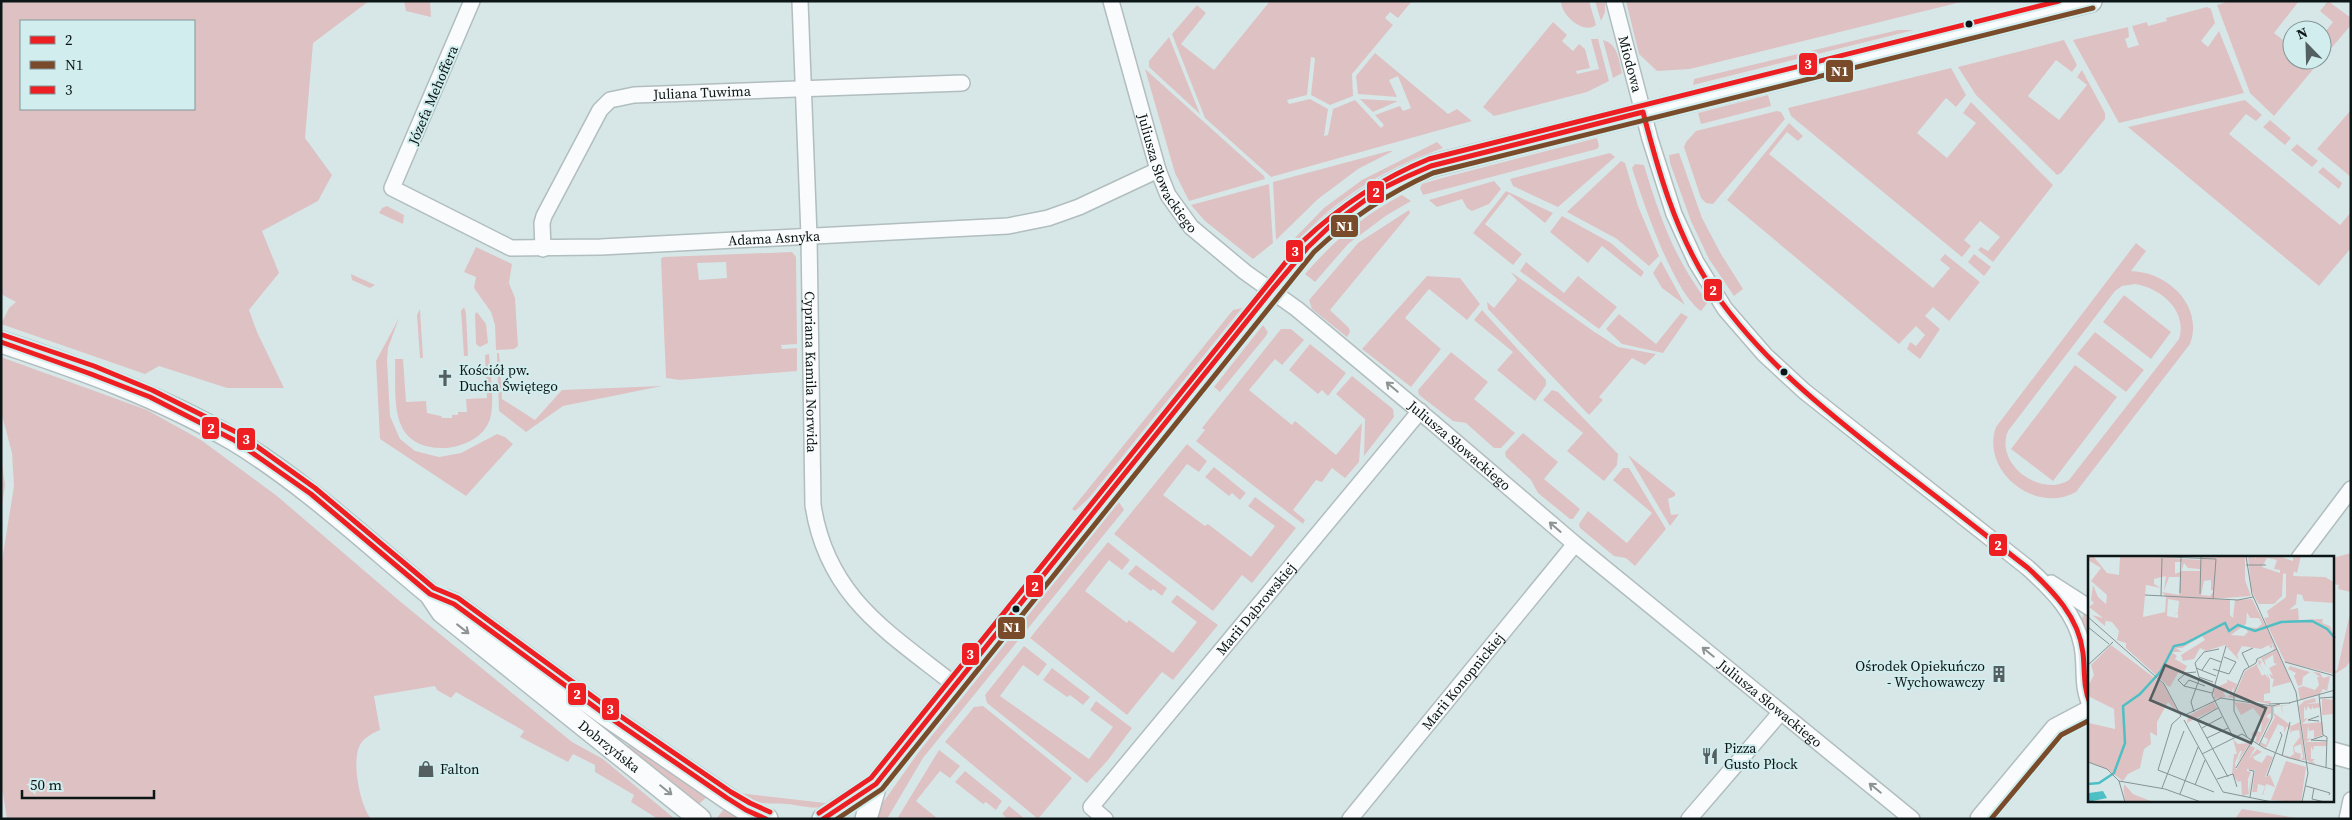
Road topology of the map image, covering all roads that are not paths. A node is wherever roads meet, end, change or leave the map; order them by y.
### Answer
1 (472, 1) edge
2 (800, 1) edge
3 (1111, 1) edge
4 (1614, 1) edge
5 (2091, 1) edge
6 (962, 83) dead end
7 (803, 90) junction
8 (1643, 112) junction
9 (1158, 170) junction
10 (392, 188) joint
11 (809, 236) junction
12 (543, 249) junction
13 (1271, 291) junction
14 (1, 342) edge
15 (1420, 411) junction
16 (2351, 489) edge
17 (1575, 544) junction
18 (2301, 556) edge
19 (2028, 568) junction
20 (430, 594) junction
21 (2088, 607) edge
22 (955, 685) junction
23 (2088, 700) edge
24 (1781, 712) junction
25 (2088, 712) edge
26 (2334, 753) edge
27 (2351, 758) edge
28 (876, 784) junction
29 (2351, 800) edge
30 (700, 819) edge
31 (767, 819) edge
32 (822, 819) edge
33 (866, 819) edge
34 (1105, 819) edge
35 (1350, 819) edge
36 (1689, 819) edge
37 (1912, 819) edge
38 (1981, 819) edge
39 (2347, 819) edge

1 - 10 street, Józefa Mehoffera
2 - 7 street, Cypriana Kamila Norwida
3 - 9 street, Juliusza Słowackiego
4 - 8 street, Miodowa
5 - 8 street
6 - 7 street, Juliana Tuwima
7 - 11 street, Cypriana Kamila Norwida
7 - 12 street, Juliana Tuwima
8 - 13 street
8 - 19 street, Miodowa
9 - 11 street, Adama Asnyka
9 - 13 street, Juliusza Słowackiego
10 - 12 street, Adama Asnyka
11 - 12 street, Adama Asnyka
11 - 22 street, Cypriana Kamila Norwida
15 -> 13 street, Juliusza Słowackiego
13 - 22 street
14 - 20 street, Dobrzyńska
17 -> 15 street, Juliusza Słowackiego
15 - 34 street, Marii Dąbrowskiej
16 - 18 street
24 -> 17 street, Juliusza Słowackiego
17 - 35 street, Marii Konopnickiej
19 - 21 street
19 - 23 street
20 -> 30 street, Dobrzyńska
20 - 31 street, Dobrzyńska
22 - 28 street
24 - 36 street
37 -> 24 street, Juliusza Słowackiego
25 - 38 street
26 - 27 street
28 - 32 street
28 - 33 street
29 - 39 street

